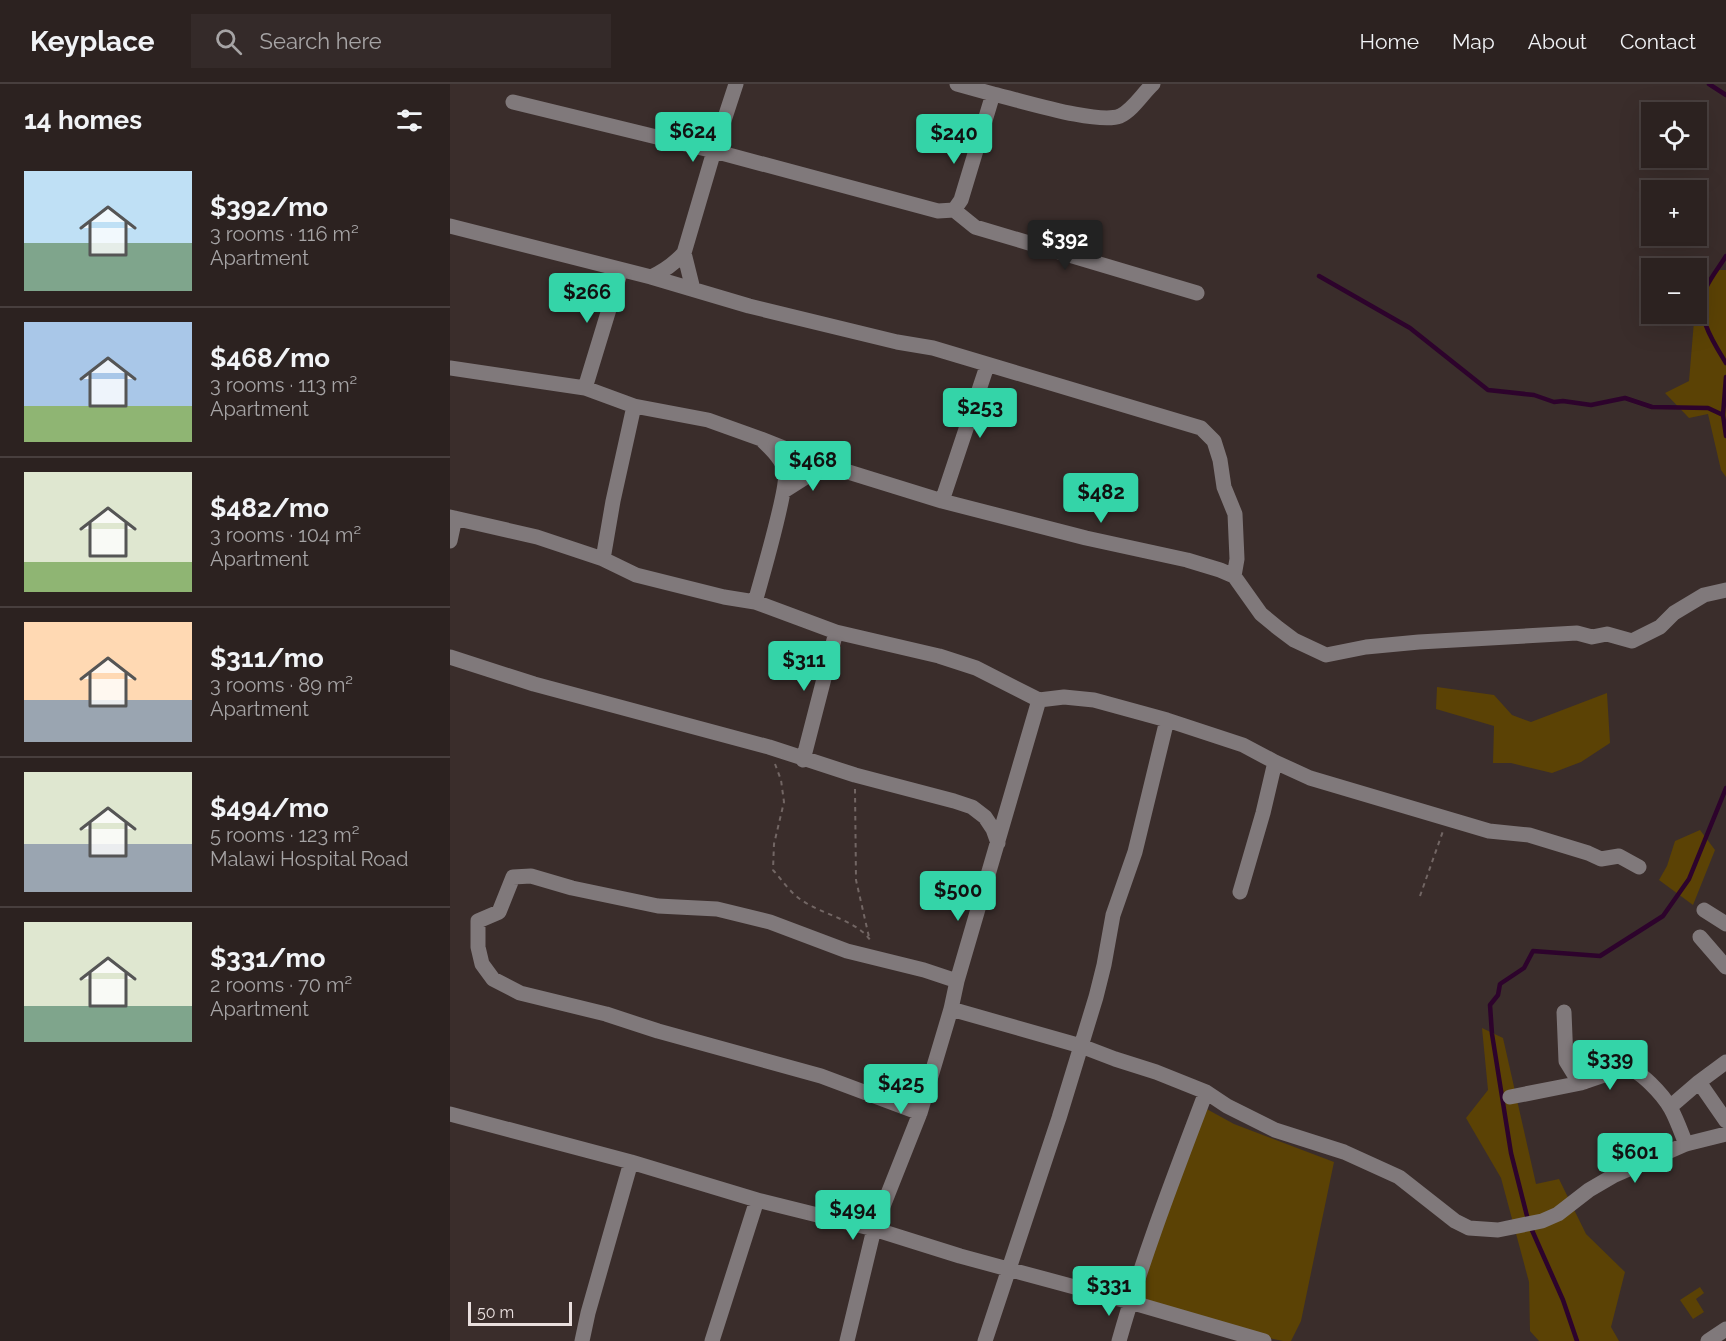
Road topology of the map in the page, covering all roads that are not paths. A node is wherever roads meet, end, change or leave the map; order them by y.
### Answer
1 (736, 84) edge
2 (957, 84) edge
3 (1154, 84) edge
4 (993, 94) junction
5 (513, 102) dead end
6 (714, 151) junction
7 (954, 210) junction
8 (450, 226) edge
9 (684, 253) junction
10 (621, 270) junction
11 (651, 277) junction
12 (693, 289) junction
13 (1197, 293) dead end
14 (987, 366) junction
15 (450, 368) edge
16 (585, 388) junction
17 (634, 406) junction
18 (761, 439) junction
19 (829, 466) junction
20 (784, 491) junction
21 (942, 501) junction
22 (452, 518) edge
23 (450, 541) edge
24 (603, 559) junction
25 (1234, 576) junction
26 (1726, 590) edge
27 (756, 602) junction
28 (836, 632) junction
29 (450, 657) edge
30 (1039, 700) junction
31 (1167, 720) junction
32 (803, 760) junction
33 (1275, 762) junction
34 (998, 843) junction
35 (1639, 867) dead end
36 (1240, 892) dead end
37 (1704, 910) dead end
38 (1726, 924) edge
39 (1700, 937) dead end
40 (1726, 967) edge
41 (957, 981) junction
42 (951, 1009) junction
43 (1564, 1012) dead end
44 (1081, 1046) junction
45 (1726, 1062) edge
46 (1584, 1082) junction
47 (1699, 1082) junction
48 (1206, 1092) junction
49 (1510, 1096) dead end
50 (1670, 1107) junction
51 (920, 1113) junction
52 (450, 1114) edge
53 (1726, 1121) edge
54 (1726, 1134) edge
55 (1686, 1144) junction
56 (631, 1162) junction
57 (757, 1200) junction
58 (874, 1229) junction
59 (1008, 1269) junction
60 (1130, 1302) junction
61 (1726, 1329) edge
62 (582, 1341) edge
63 (712, 1341) edge
64 (847, 1341) edge
65 (985, 1341) edge
66 (1119, 1341) edge
67 (1264, 1341) edge
68 (1708, 1341) edge

1 - 6 street
2 - 4 street
3 - 4 street
4 - 7 street
5 - 6 street
6 - 7 street
6 - 9 street
7 - 13 street
8 - 10 street
9 - 11 street
9 - 12 street
10 - 11 street
10 - 16 street
11 - 12 street
12 - 14 street
14 - 21 street
14 - 25 street
15 - 16 street
16 - 17 street
17 - 18 street
17 - 24 street
18 - 19 street
18 - 20 street
19 - 20 street
19 - 21 street
20 - 27 street
21 - 25 street
22 - 23 street
22 - 24 street
24 - 27 street
25 - 26 street
27 - 28 street
28 - 30 street
28 - 32 street
29 - 32 street
30 - 31 street
30 - 34 street
31 - 33 street
31 - 44 street
32 - 34 street
33 - 35 street
33 - 36 street
34 - 41 street
37 - 38 street
39 - 40 street
41 - 42 street
41 - 51 street
42 - 44 street
42 - 51 street
43 - 46 street
44 - 48 street
44 - 59 street
45 - 47 street
46 - 49 street
46 - 50 street
47 - 50 street
47 - 53 street
48 - 55 street
48 - 60 street
50 - 55 street
51 - 58 street
52 - 56 street
54 - 55 street
56 - 57 street
56 - 62 street
57 - 58 street
57 - 63 street
58 - 59 street
58 - 64 street
59 - 60 street
59 - 65 street
60 - 66 street
60 - 67 street
61 - 68 street

